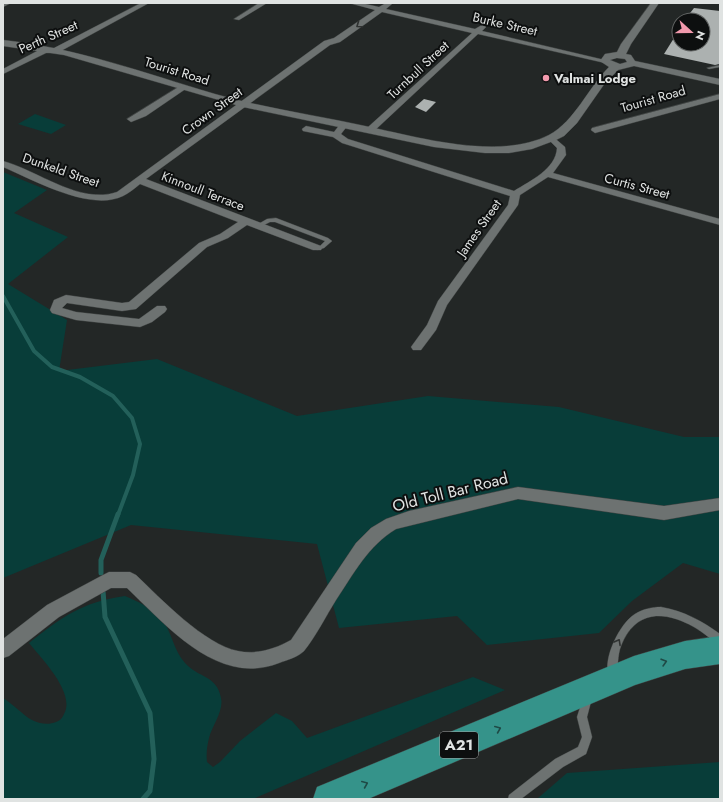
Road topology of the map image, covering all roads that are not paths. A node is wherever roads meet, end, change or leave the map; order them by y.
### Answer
1 (8, 3) edge
2 (146, 3) edge
3 (264, 3) edge
4 (352, 3) edge
5 (655, 3) edge
6 (3, 5) edge
7 (380, 5) edge
8 (237, 19) dead end
9 (479, 29) junction
10 (3, 43) edge
11 (327, 43) junction
12 (56, 50) junction
13 (621, 55) junction
14 (606, 58) junction
15 (632, 63) junction
16 (616, 66) junction
17 (720, 66) edge
18 (709, 68) dead end
19 (3, 72) edge
20 (720, 82) edge
21 (184, 88) junction
22 (720, 96) edge
23 (243, 104) junction
24 (130, 119) dead end
25 (344, 125) junction
26 (306, 129) dead end
27 (370, 130) junction
28 (595, 130) dead end
29 (336, 135) junction
30 (552, 138) junction
31 (3, 164) edge
32 (547, 174) junction
33 (139, 180) junction
34 (515, 194) junction
35 (111, 197) joint
36 (246, 221) junction
37 (720, 222) edge
38 (317, 248) dead end
39 (161, 309) dead end
40 (417, 347) dead end
41 (720, 504) edge
42 (720, 640) edge
43 (3, 650) edge
44 (720, 650) edge
45 (600, 684) junction
46 (329, 799) edge
47 (512, 799) edge

1 - 6 street
2 - 12 street, Perth Street
3 - 8 street
4 - 7 street, Burke Street
5 - 13 street
7 - 9 street, Burke Street
7 - 11 street, Crown Street
7 -> 11 street, Crown Street
9 - 14 street, Burke Street
9 - 27 street, Turnbull Street
10 - 12 street, Tourist Road
11 - 23 street, Crown Street
12 - 19 street, Perth Street
12 - 21 street, Tourist Road
13 - 14 street
13 - 15 street
14 - 16 street
15 - 16 street
15 - 20 street
16 - 30 street
17 - 18 lane
21 - 23 street, Tourist Road
21 - 24 street
22 - 28 street, Tourist Road
23 - 25 street, Tourist Road
23 - 33 street, Crown Street
25 - 27 street, Tourist Road
25 - 29 street
26 - 29 street
27 - 30 street, Tourist Road
29 - 34 street
30 - 32 street, James Street
31 - 35 street, Dunkeld Street
32 - 34 street, James Street
32 - 37 street, Curtis Street
33 - 35 street, Crown Street
33 - 36 street, Kinnoull Terrace
34 - 40 street, James Street
36 - 38 street, Kinnoull Terrace
36 - 39 street
41 - 43 street, Old Toll Bar Road
45 -> 42 lane
45 -> 44 highway, A21
46 -> 45 highway, A21
45 - 47 lane

